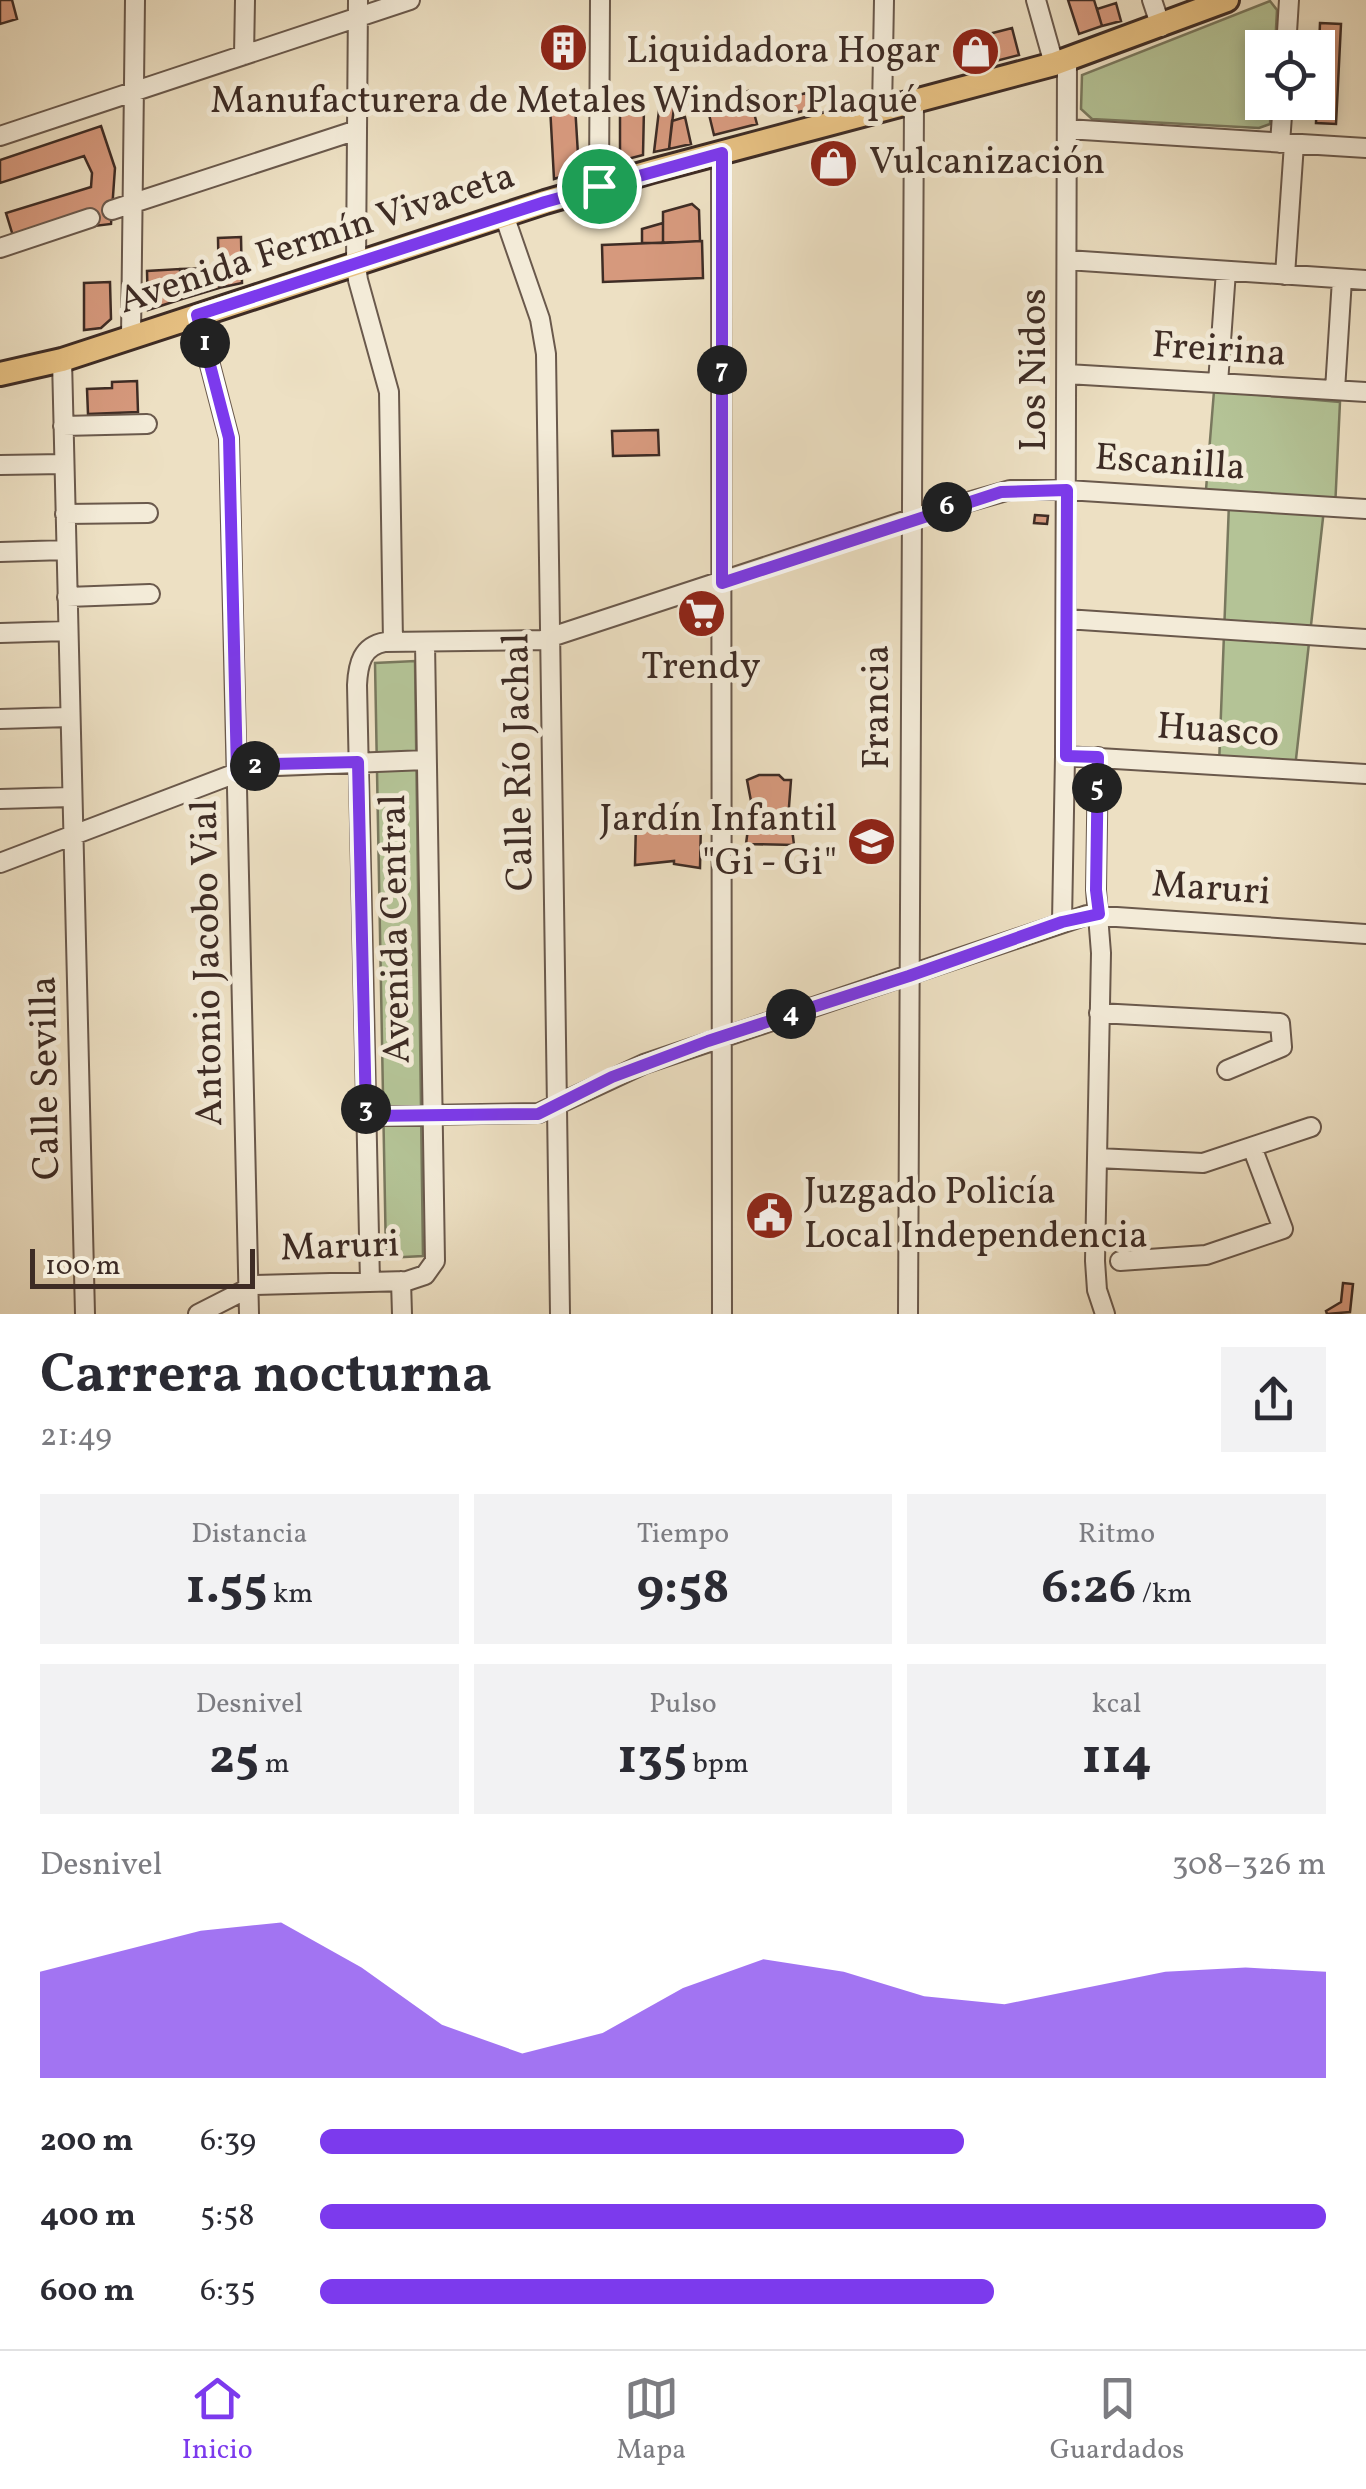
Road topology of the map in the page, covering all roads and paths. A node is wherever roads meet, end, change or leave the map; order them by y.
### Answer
1 (136, 0) edge
2 (245, 0) edge
3 (410, 0) edge
4 (600, 0) edge
5 (884, 0) edge
6 (1036, 0) edge
7 (1152, 0) edge
8 (1227, 0) edge
9 (1289, 0) edge
10 (358, 9) edge
11 (1161, 26) junction
12 (1287, 30) edge
13 (244, 55) junction
14 (1060, 61) junction
15 (134, 91) junction
16 (914, 101) junction
17 (882, 110) junction
18 (1285, 120) edge
19 (1067, 128) junction
20 (357, 130) junction
21 (0, 136) edge
22 (1287, 143) junction
23 (1366, 148) edge
24 (722, 153) junction
25 (599, 186) junction
26 (132, 204) junction
27 (112, 210) dead end
28 (504, 215) junction
29 (90, 218) dead end
30 (0, 248) edge
31 (1067, 260) junction
32 (356, 264) junction
33 (1226, 271) junction
34 (1285, 275) junction
35 (1342, 279) junction
36 (1366, 280) edge
37 (197, 315) junction
38 (132, 337) junction
39 (62, 360) junction
40 (0, 374) edge
41 (1067, 374) junction
42 (1218, 383) junction
43 (0, 389) edge
44 (1334, 390) junction
45 (1366, 392) edge
46 (147, 424) dead end
47 (63, 426) junction
48 (64, 464) junction
49 (0, 465) edge
50 (1067, 490) junction
51 (1366, 509) edge
52 (148, 513) dead end
53 (65, 514) junction
54 (912, 520) junction
55 (66, 550) junction
56 (0, 552) edge
57 (722, 583) junction
58 (150, 594) dead end
59 (68, 598) junction
60 (1066, 618) junction
61 (68, 632) junction
62 (0, 633) edge
63 (552, 638) junction
64 (1366, 639) edge
65 (393, 642) junction
66 (425, 643) junction
67 (70, 717) junction
68 (0, 719) edge
69 (1066, 756) junction
70 (1098, 757) junction
71 (426, 760) junction
72 (358, 762) junction
73 (237, 772) junction
74 (1366, 774) edge
75 (72, 797) junction
76 (0, 799) edge
77 (73, 836) junction
78 (0, 863) edge
79 (1099, 914) junction
80 (1062, 922) junction
81 (1366, 934) edge
82 (909, 976) junction
83 (1099, 1014) junction
84 (722, 1036) junction
85 (1227, 1070) dead end
86 (556, 1105) junction
87 (434, 1115) junction
88 (366, 1116) junction
89 (1311, 1127) dead end
90 (1252, 1147) junction
91 (1097, 1158) junction
92 (1120, 1261) dead end
93 (429, 1272) joint
94 (401, 1281) junction
95 (370, 1282) junction
96 (248, 1286) junction
97 (85, 1314) edge
98 (198, 1314) edge
99 (249, 1314) edge
100 (402, 1314) edge
101 (560, 1314) edge
102 (722, 1314) edge
103 (908, 1314) edge
104 (1105, 1314) edge

1 - 15 street
2 - 13 street
3 - 10 street
4 - 25 street
5 - 17 street
6 - 14 street, Los Nidos
7 - 11 street
8 - 11 main road, Avenida Fermín Vivaceta
9 - 12 street
10 - 13 street
10 - 20 street
11 - 14 main road, Avenida Fermín Vivaceta
13 - 15 street
14 - 16 main road, Avenida Fermín Vivaceta
14 - 19 street, Los Nidos
15 - 21 street
15 - 26 street
16 - 17 main road, Avenida Fermín Vivaceta
16 - 54 street, Francia
17 - 24 main road, Avenida Fermín Vivaceta
18 - 22 street
19 - 22 street
19 - 31 street, Los Nidos
20 - 26 street
20 - 32 street
22 - 23 street
22 - 34 street
24 - 25 main road, Avenida Fermín Vivaceta
24 - 57 street
25 - 28 main road, Avenida Fermín Vivaceta
26 - 27 street
26 - 38 street
28 - 32 main road, Avenida Fermín Vivaceta
28 - 63 street, Calle Río Jachal
29 - 30 street
31 - 33 street
31 - 41 street, Los Nidos
32 - 37 main road, Avenida Fermín Vivaceta
32 - 65 street
33 - 34 street
33 - 42 street
34 - 35 street
35 - 36 street
35 - 44 street
37 - 38 main road, Avenida Fermín Vivaceta
37 - 73 street, Antonio Jacobo Vial
38 - 39 main road, Avenida Fermín Vivaceta
39 - 40 main road, Avenida Fermín Vivaceta
39 - 43 main road, Avenida Fermín Vivaceta
39 - 47 street, Calle Sevilla
41 - 42 street, Freirina
41 - 50 street, Los Nidos
42 - 44 street, Freirina
44 - 45 street, Freirina
46 - 47 street
47 - 48 street, Calle Sevilla
48 - 49 street
48 - 53 street, Calle Sevilla
50 - 51 street, Escanilla
50 - 54 street, Escanilla
50 - 60 street, Los Nidos
52 - 53 street
53 - 55 street, Calle Sevilla
54 - 57 street, Escanilla
54 - 82 street, Francia
55 - 56 street
55 - 59 street, Calle Sevilla
57 - 63 street, Escanilla
57 - 84 street
58 - 59 street
59 - 61 street, Calle Sevilla
60 - 64 street
60 - 69 street, Los Nidos
61 - 62 street
61 - 67 street, Calle Sevilla
63 - 66 street, Escanilla
63 - 86 street, Calle Río Jachal
65 - 66 street, Escanilla
65 - 72 street, Avenida Central
66 - 71 street, Avenida Central
67 - 68 street
67 - 75 street, Calle Sevilla
69 - 70 street, Huasco
69 - 80 street, Los Nidos
70 - 74 street, Huasco
70 - 79 street
71 - 72 street
71 - 87 street, Avenida Central
72 - 73 street
72 - 88 street, Avenida Central
73 - 77 street
73 - 96 street, Antonio Jacobo Vial
75 - 76 street
75 - 77 street, Calle Sevilla
77 - 78 street
77 - 97 street, Calle Sevilla
79 - 80 street, Maruri
79 - 81 street, Maruri
79 - 83 street
80 - 82 street, Maruri
82 - 84 street, Maruri
82 - 103 street, Francia
83 - 85 street
83 - 91 street
84 - 86 street, Maruri
84 - 102 street
86 - 87 street, Maruri
86 - 101 street, Calle Río Jachal
87 - 88 street, Maruri
87 - 93 street, Avenida Central
88 - 95 street, Avenida Central
89 - 90 street
90 - 91 street
90 - 92 street
91 - 104 street
93 - 94 street, Maruri
94 - 95 street, Maruri
94 - 100 street
95 - 96 street, Maruri
96 - 98 street, Maruri
96 - 99 street, Antonio Jacobo Vial

